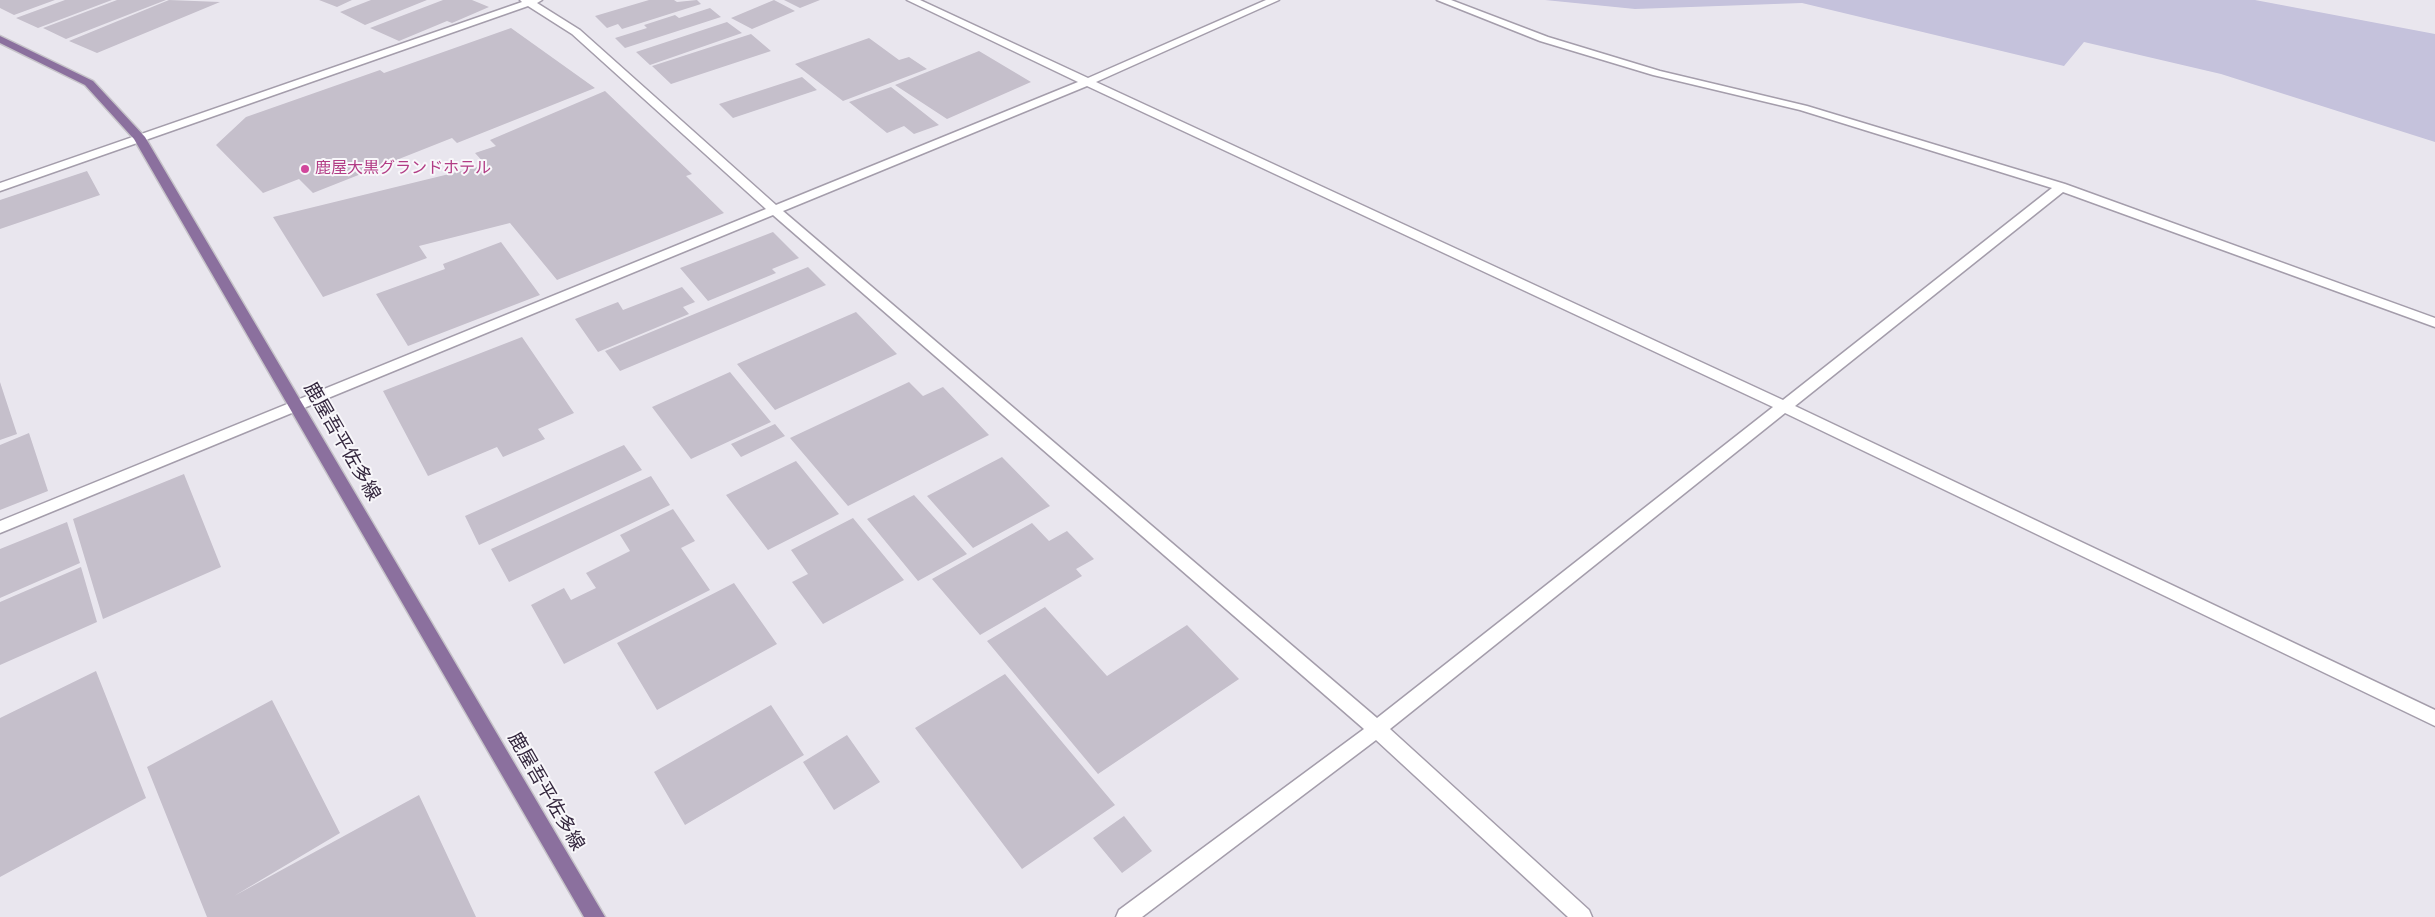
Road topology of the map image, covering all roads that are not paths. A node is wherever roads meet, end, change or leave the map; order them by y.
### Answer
1 (912, 0) edge
2 (1274, 0) edge
3 (1442, 0) edge
4 (531, 1) edge
5 (0, 40) edge
6 (1089, 81) junction
7 (139, 137) junction
8 (0, 187) edge
9 (2061, 187) junction
10 (773, 209) junction
11 (2435, 323) edge
12 (296, 406) junction
13 (1783, 406) junction
14 (0, 527) edge
15 (2435, 718) edge
16 (1377, 729) junction
17 (595, 917) edge
18 (1126, 917) edge
19 (1582, 917) edge

1 - 6 street
2 - 6 street
3 - 9 street
4 - 7 street
4 - 10 street
5 - 7 main road, 鹿屋吾平佐多線
6 - 10 street
6 - 13 street
7 - 8 street
7 - 12 main road, 鹿屋吾平佐多線
9 - 11 street
9 - 13 street
10 - 12 street
10 - 16 street
12 - 14 street
12 - 17 main road, 鹿屋吾平佐多線
13 - 15 street
13 - 16 street
16 - 18 street
16 - 19 street

